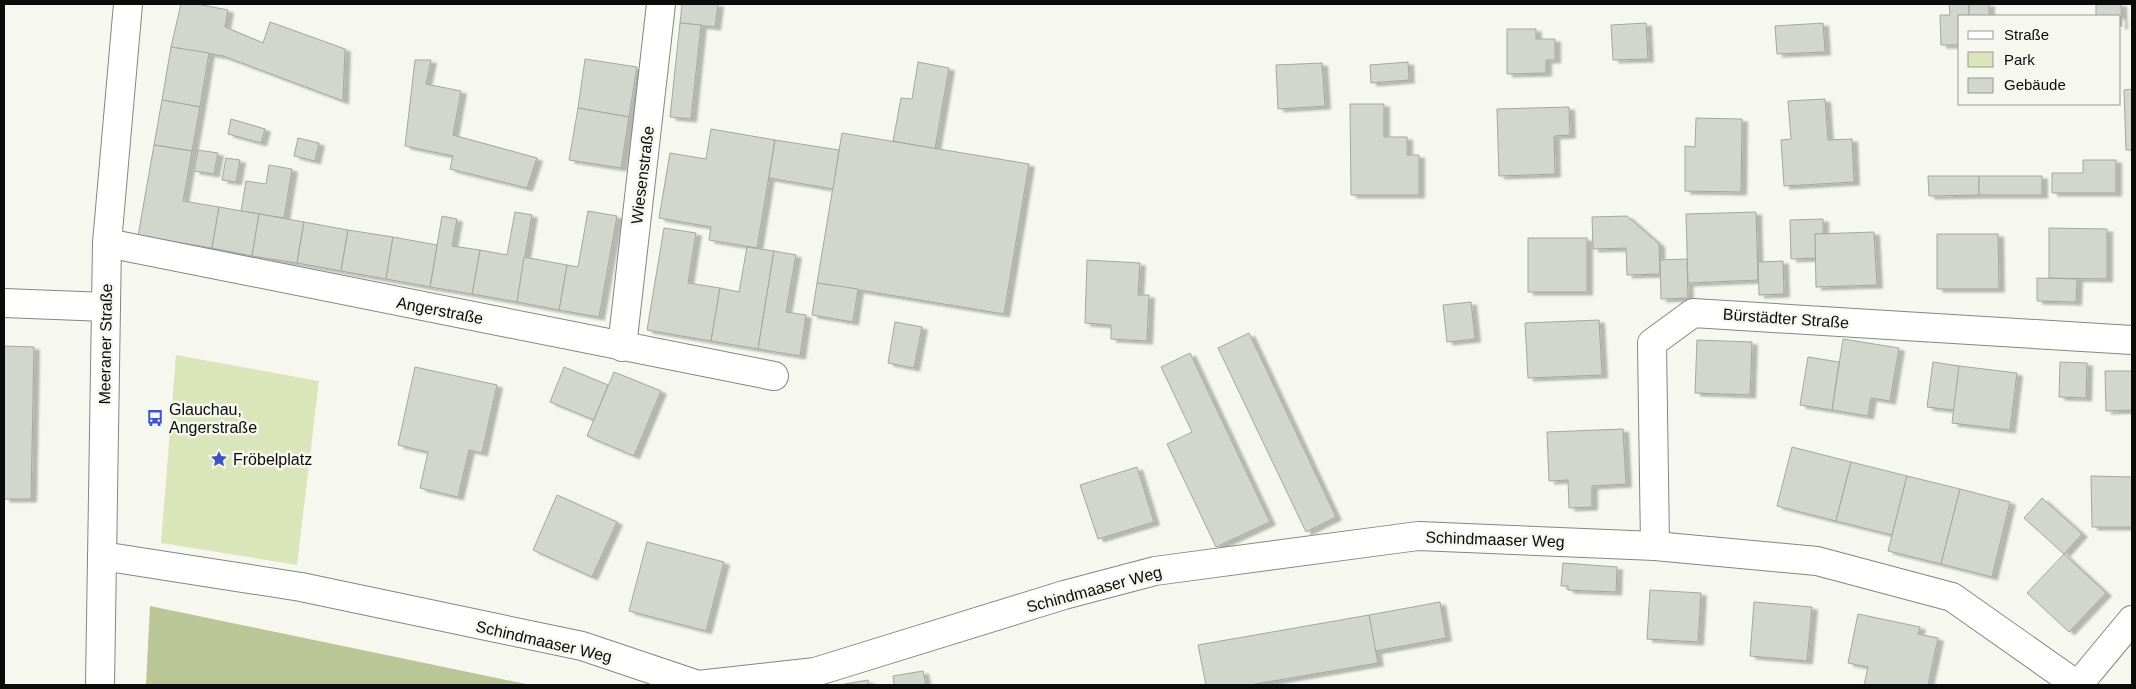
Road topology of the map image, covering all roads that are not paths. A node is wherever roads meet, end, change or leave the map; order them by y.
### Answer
1 (128, 4) edge
2 (661, 4) edge
3 (107, 243) junction
4 (4, 303) edge
5 (106, 307) junction
6 (2132, 340) edge
7 (622, 347) junction
8 (774, 376) dead end
9 (1655, 546) junction
10 (102, 556) junction
11 (2132, 620) edge
12 (100, 685) edge
13 (2078, 685) edge

1 - 3 street, Meeraner Straße
2 - 7 street, Wiesenstraße
3 - 5 street, Meeraner Straße
3 - 7 street, Angerstraße
4 - 5 street
5 - 10 street, Meeraner Straße
6 - 9 street, Bürstädter Straße
7 - 8 street, Angerstraße
9 - 10 street, Schindmaaser Weg
9 - 13 street, Schindmaaser Weg
10 - 12 street, Meeraner Straße
11 - 13 street

